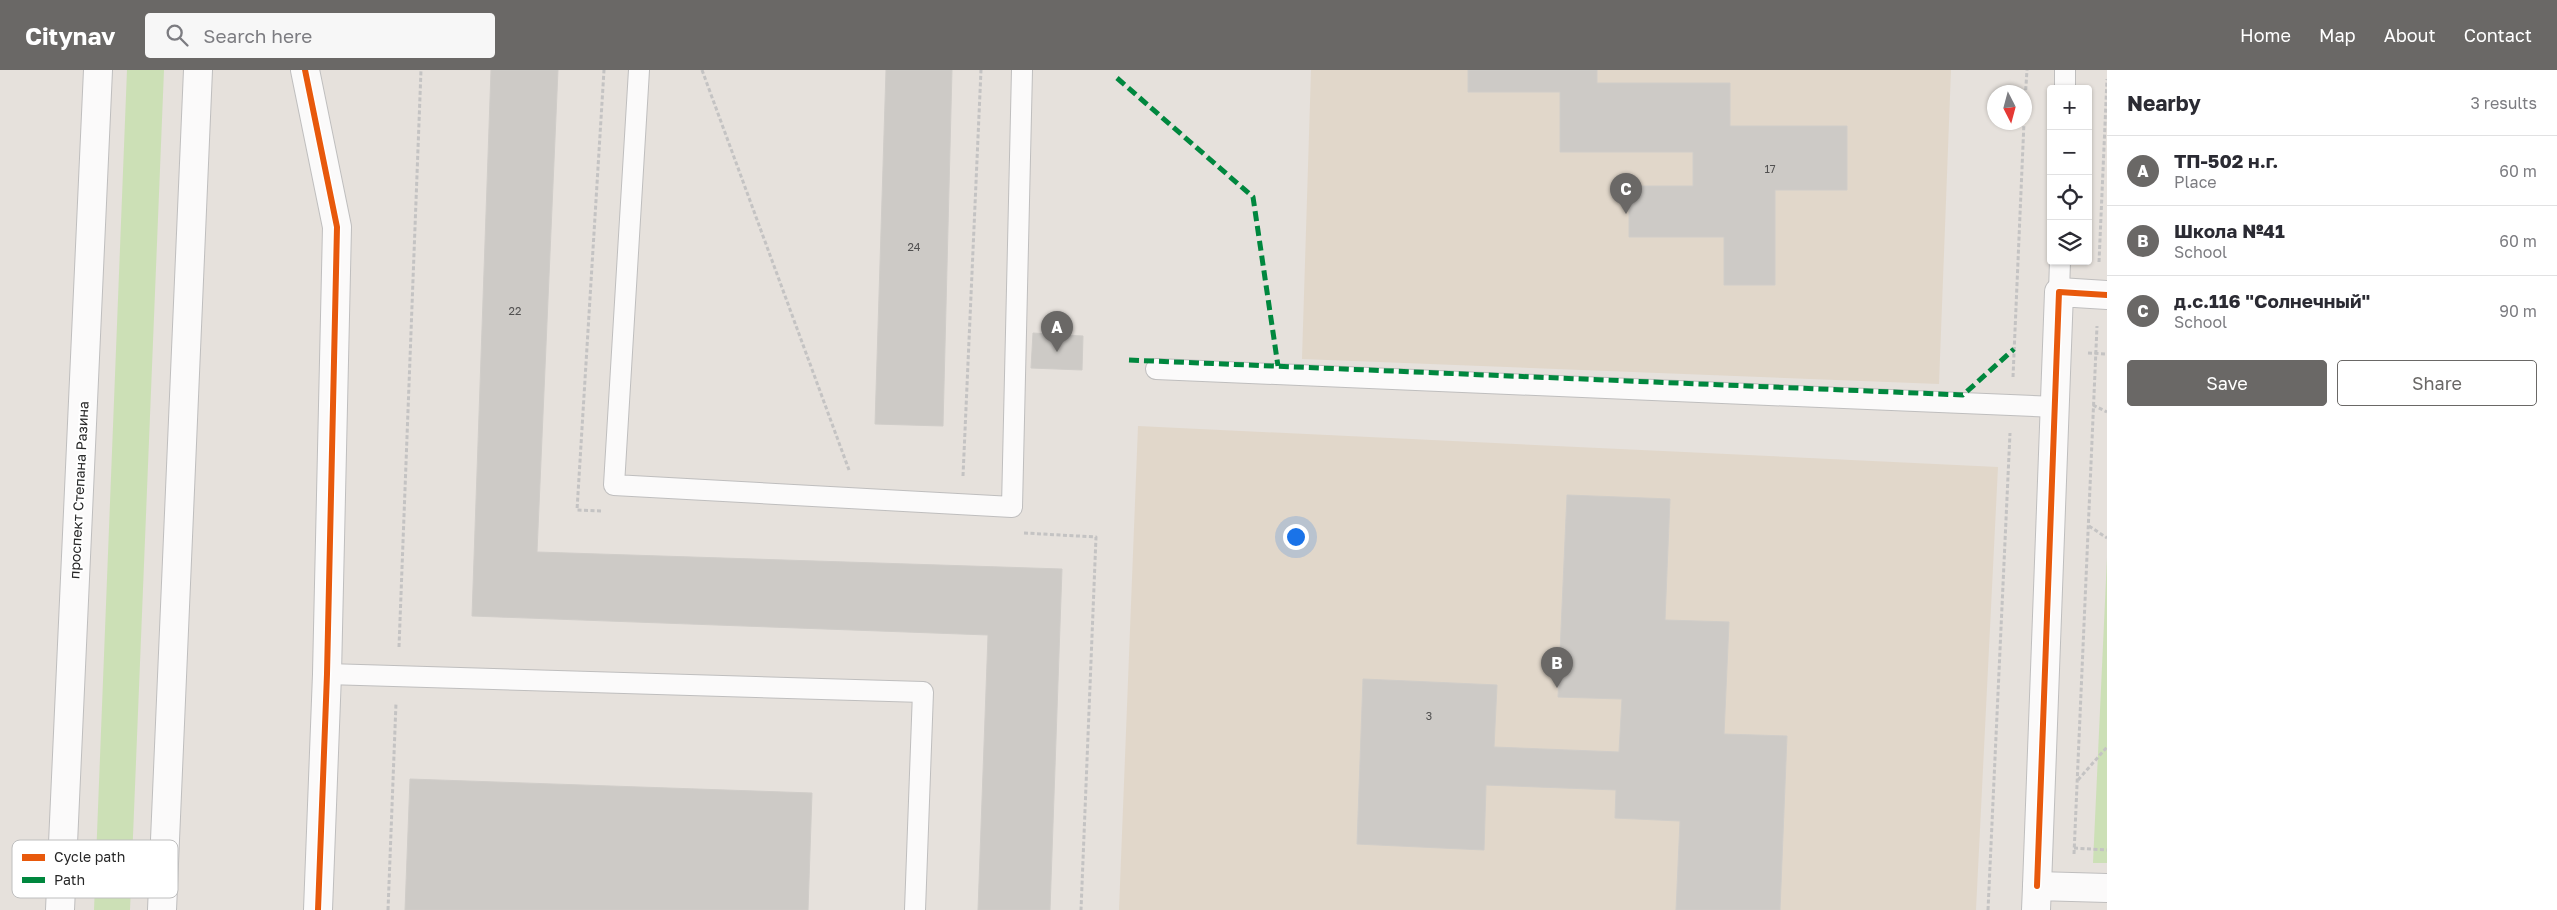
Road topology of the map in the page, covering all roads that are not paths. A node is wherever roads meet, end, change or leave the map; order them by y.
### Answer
1 (98, 70) edge
2 (198, 70) edge
3 (305, 70) edge
4 (639, 70) edge
5 (1022, 70) edge
6 (2065, 70) edge
7 (2065, 85) edge
8 (2060, 265) edge
9 (2059, 292) junction
10 (2102, 295) edge
11 (1156, 369) dead end
12 (2055, 407) junction
13 (327, 674) junction
14 (63, 840) edge
15 (165, 840) edge
16 (2107, 888) edge
17 (2037, 898) edge
18 (318, 910) edge
19 (915, 910) edge

1 - 14 main road, проспект Степана Разина
2 - 15 main road
3 - 13 main road
4 - 5 lane
6 - 7 lane
8 - 9 lane
9 - 10 main road
9 - 12 main road
11 - 12 lane
12 - 17 main road
13 - 18 main road
13 - 19 lane
16 - 17 main road

